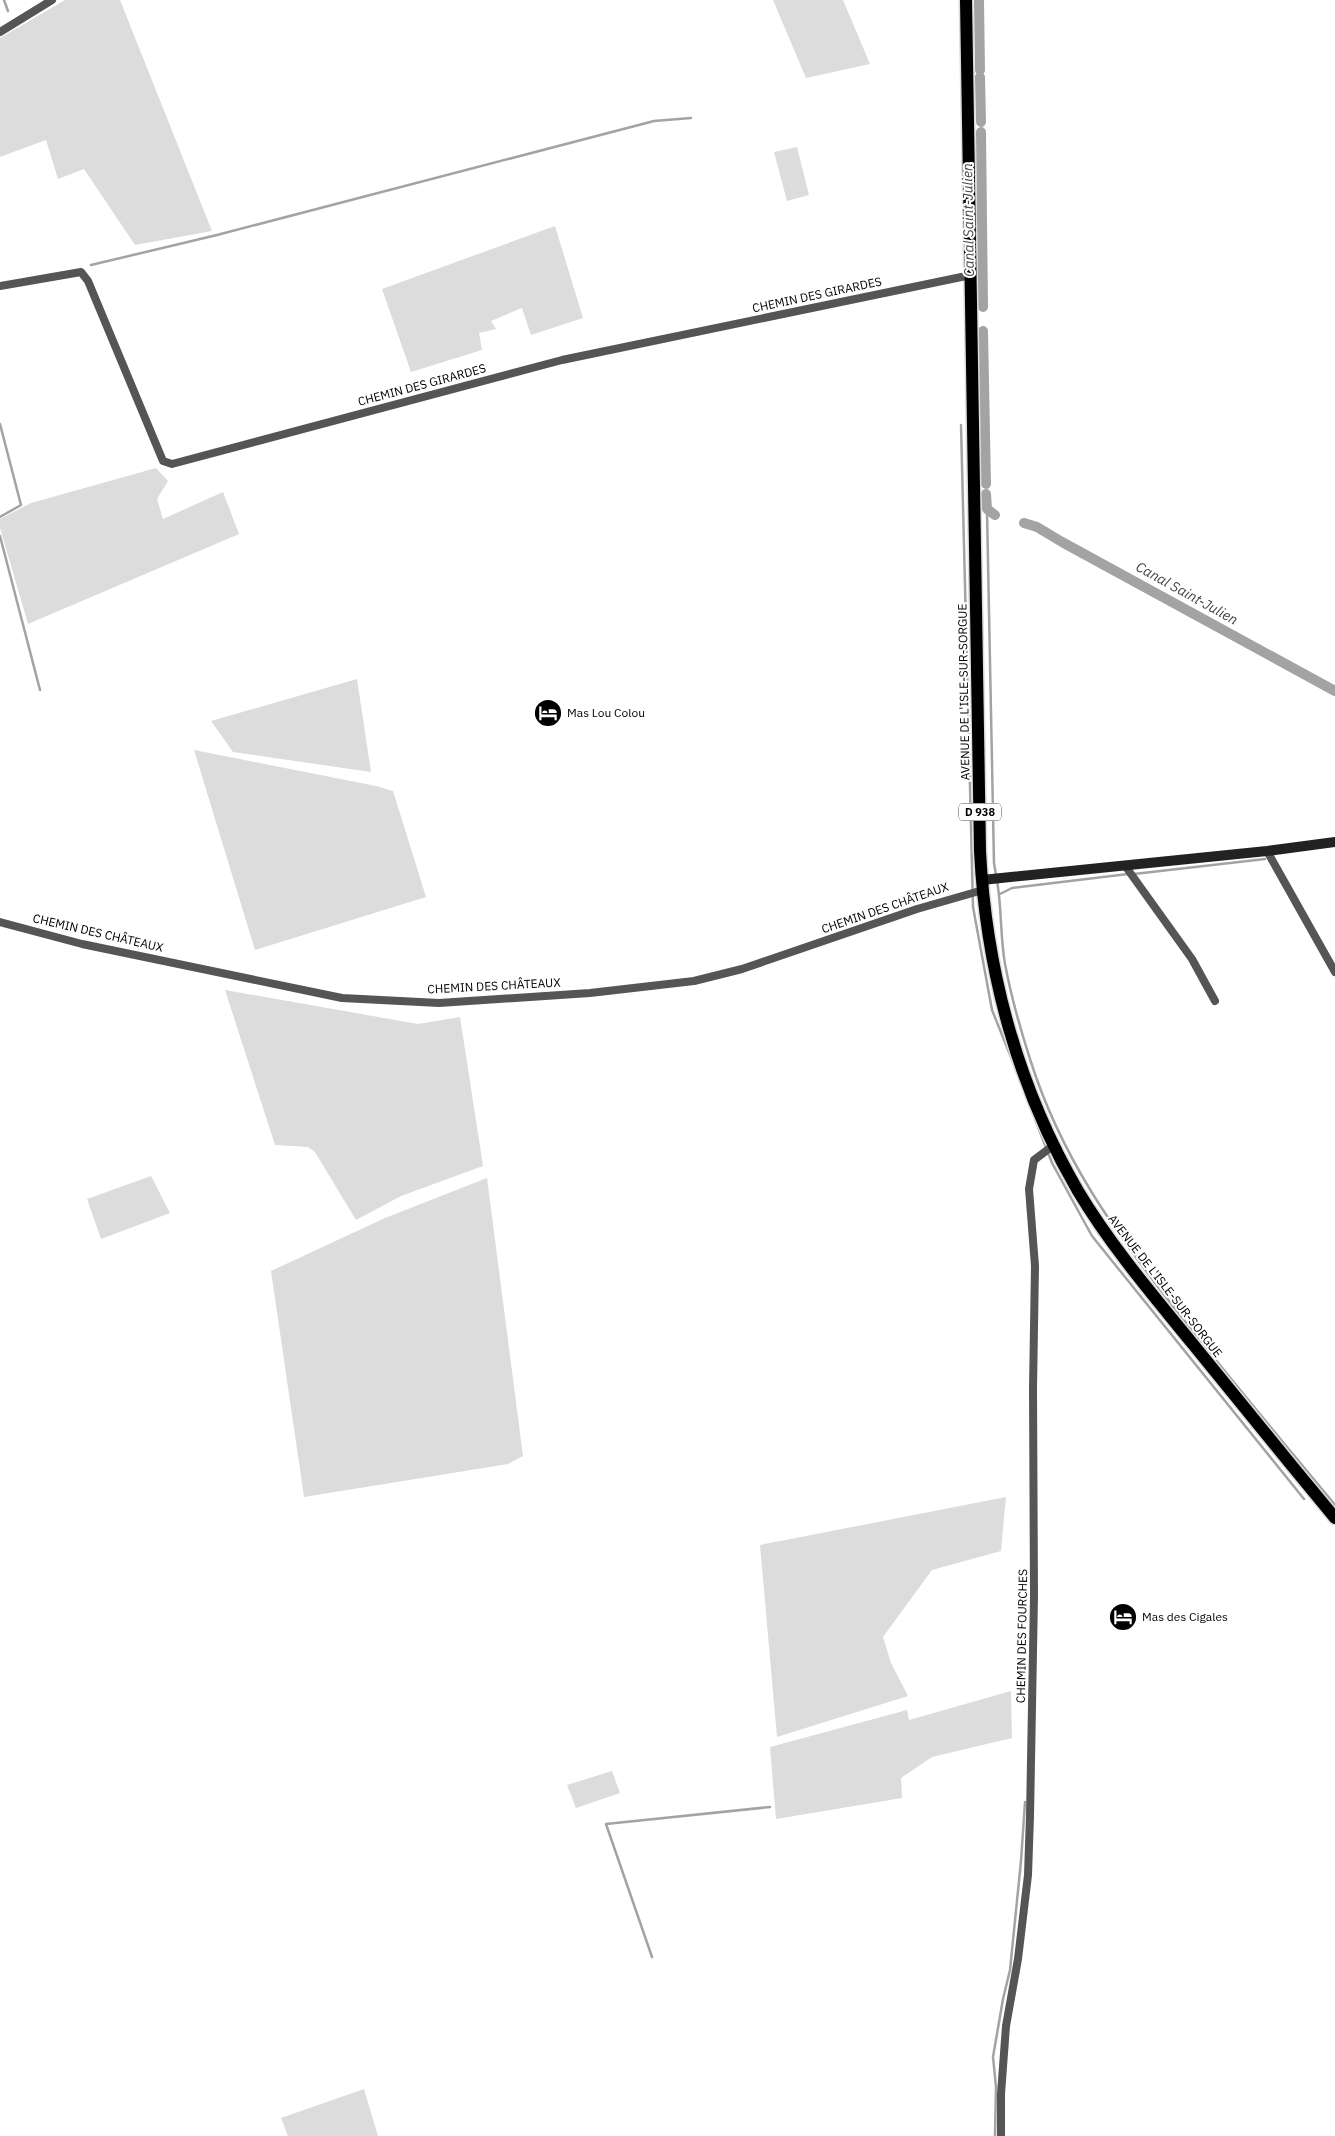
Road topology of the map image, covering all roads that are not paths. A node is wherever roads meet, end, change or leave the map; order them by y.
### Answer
1 (52, 0) edge
2 (966, 0) edge
3 (0, 32) edge
4 (971, 275) junction
5 (0, 286) edge
6 (1335, 842) edge
7 (1266, 851) junction
8 (1126, 867) junction
9 (982, 885) junction
10 (0, 922) edge
11 (1335, 972) edge
12 (1215, 1000) dead end
13 (1054, 1145) junction
14 (1335, 1518) edge
15 (1001, 2136) edge

1 - 3 street
2 - 4 main road, AVENUE DE L'ISLE-SUR-SORGUE / D 938
4 - 5 street, CHEMIN DES GIRARDES
4 - 9 main road, AVENUE DE L'ISLE-SUR-SORGUE / D 938
6 - 7 street, CHEMIN DES CHÂTEAUX
7 - 8 street, CHEMIN DES CHÂTEAUX
7 - 11 street
8 - 9 street, CHEMIN DES CHÂTEAUX
8 - 12 street
9 - 10 street, CHEMIN DES CHÂTEAUX
9 - 13 main road, AVENUE DE L'ISLE-SUR-SORGUE / D 938
13 - 14 main road, AVENUE DE L'ISLE-SUR-SORGUE / D 938
13 - 15 street, CHEMIN DES FOURCHES

